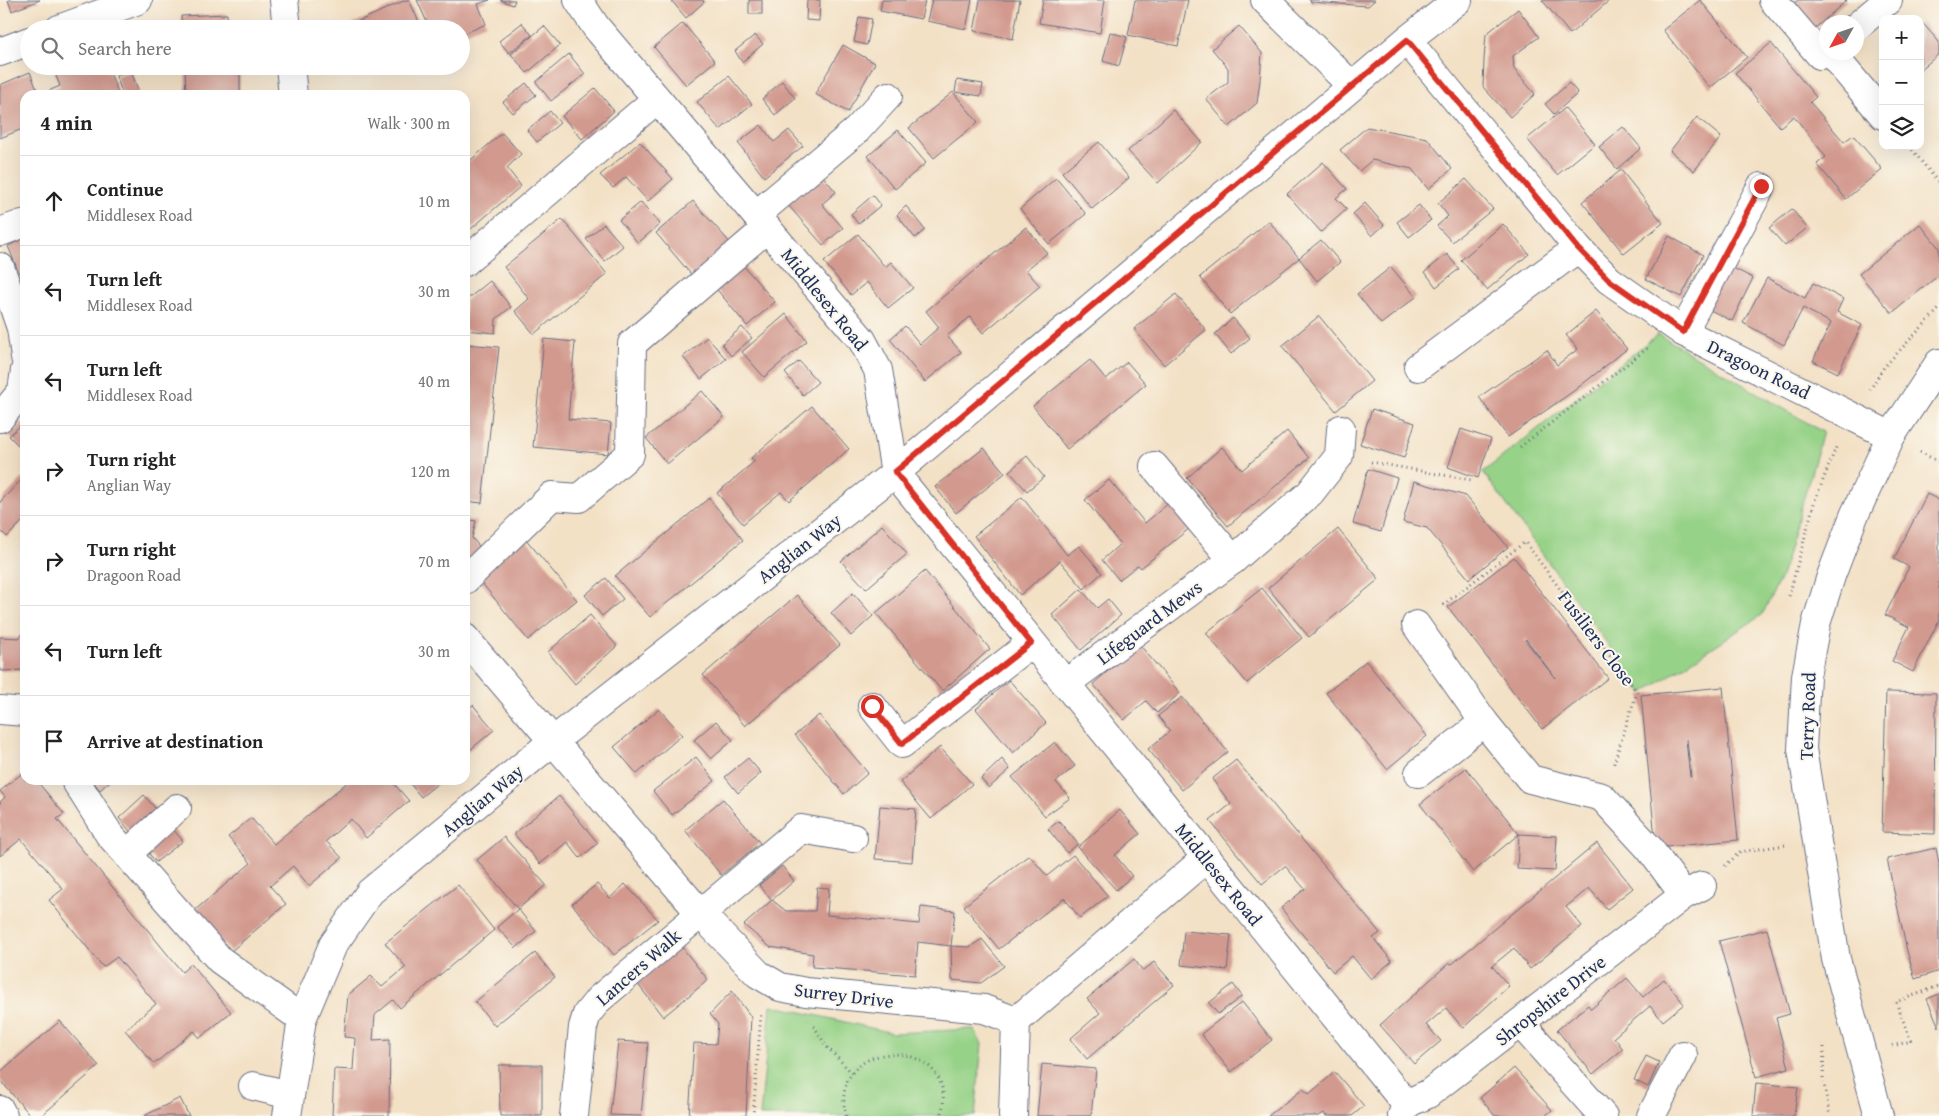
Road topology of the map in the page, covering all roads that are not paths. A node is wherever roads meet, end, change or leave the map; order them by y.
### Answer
1 (138, 0) edge
2 (284, 0) edge
3 (578, 0) edge
4 (1265, 0) edge
5 (1773, 0) edge
6 (1888, 0) edge
7 (1452, 5) edge
8 (84, 20) edge
9 (286, 20) edge
10 (1864, 20) edge
11 (1407, 40) junction
12 (20, 44) edge
13 (0, 52) edge
14 (1819, 55) edge
15 (1837, 60) edge
16 (291, 75) edge
17 (1352, 86) junction
18 (292, 90) edge
19 (888, 96) dead end
20 (657, 99) junction
21 (1879, 110) edge
22 (1761, 186) dead end
23 (761, 222) junction
24 (1578, 248) junction
25 (470, 258) edge
26 (0, 267) edge
27 (20, 325) edge
28 (1679, 329) junction
29 (1939, 363) edge
30 (1418, 367) dead end
31 (20, 390) edge
32 (0, 418) edge
33 (1341, 429) dead end
34 (1891, 436) junction
35 (1154, 466) dead end
36 (895, 472) junction
37 (1233, 560) junction
38 (470, 575) edge
39 (1416, 625) road end
40 (1031, 643) junction
41 (470, 644) edge
42 (1065, 684) junction
43 (872, 706) dead end
44 (1484, 722) junction
45 (552, 742) junction
46 (1419, 773) dead end
47 (78, 785) edge
48 (177, 808) dead end
49 (853, 838) dead end
50 (127, 854) junction
51 (1206, 858) junction
52 (700, 913) junction
53 (302, 1019) junction
54 (1016, 1021) junction
55 (1520, 1023) junction
56 (1683, 1055) dead end
57 (253, 1086) dead end
58 (1876, 1104) edge
59 (289, 1106) edge
60 (0, 1110) edge
61 (1404, 1110) edge
62 (3, 1116) edge
63 (574, 1116) edge
64 (1013, 1116) edge
65 (1603, 1116) edge
66 (1651, 1116) edge
67 (1888, 1116) edge

1 - 8 street
2 - 9 street
3 - 20 street, Middlesex Road
4 - 17 street
5 - 14 street
6 - 10 street
7 - 11 street
11 - 17 street, Anglian Way
11 - 24 street, Dragoon Road
12 - 13 street
15 - 21 street
16 - 18 street
17 - 36 street, Anglian Way
19 - 23 street
20 - 23 street, Middlesex Road
20 - 25 street
22 - 28 street
23 - 36 street, Middlesex Road
23 - 38 street
24 - 28 street, Dragoon Road
24 - 30 street
26 - 27 street
28 - 34 street, Dragoon Road
29 - 34 street, Terry Road
31 - 32 street
33 - 37 street, Lifeguard Mews
34 - 58 street, Terry Road
35 - 37 street
36 - 40 street, Middlesex Road
36 - 45 street, Anglian Way
37 - 42 street, Lifeguard Mews
39 - 44 street
40 - 42 street, Middlesex Road
40 - 43 street
41 - 45 street, Surrey Drive
42 - 51 street, Middlesex Road
44 - 46 street
44 - 55 street, Shropshire Drive
45 - 52 street, Surrey Drive
45 - 53 street, Anglian Way
47 - 50 street
48 - 50 street
49 - 52 street
50 - 53 street
51 - 54 street
51 - 61 street, Middlesex Road
52 - 54 street, Surrey Drive
52 - 63 street, Lancers Walk
53 - 59 street, Anglian Way
54 - 64 street
55 - 61 street, Shropshire Drive
55 - 65 street
56 - 66 street
57 - 59 street
58 - 67 street, Terry Road
60 - 62 street

